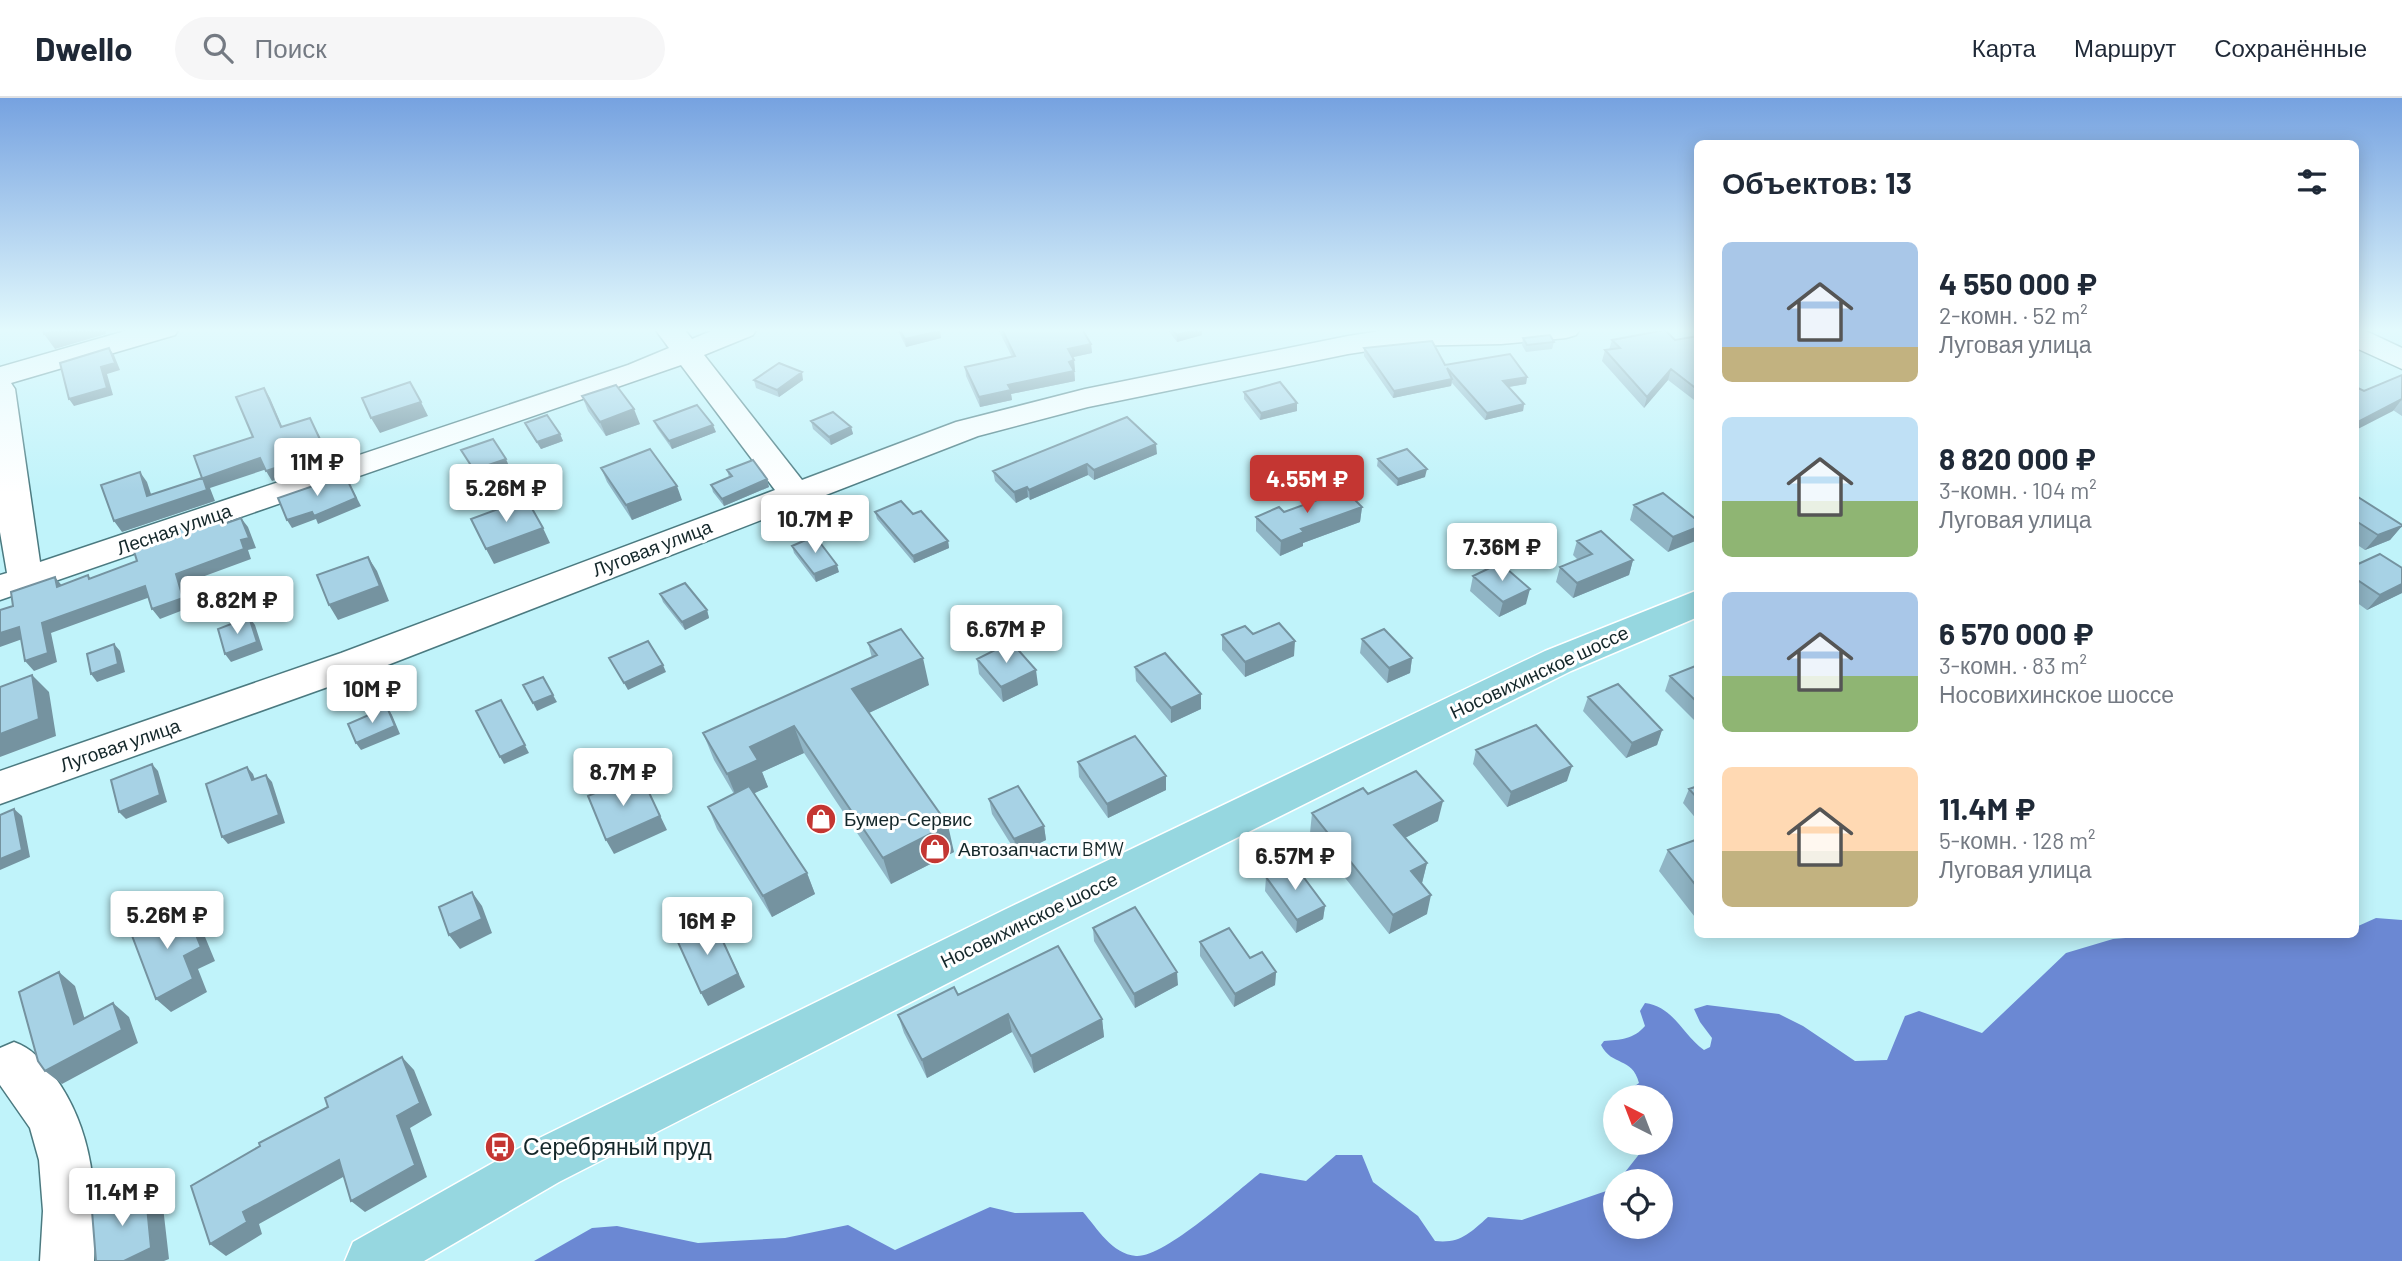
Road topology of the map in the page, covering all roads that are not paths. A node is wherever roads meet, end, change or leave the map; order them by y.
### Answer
1 (561, 383) edge
2 (710, 383) edge
3 (1158, 383) edge
4 (0, 388) edge
5 (794, 493) junction
6 (13, 584) edge
7 (1694, 604) edge
8 (0, 788) edge
9 (14, 1065) dead end
10 (67, 1261) edge
11 (372, 1261) edge

1 - 6 street, Лесная улица
2 - 5 street
3 - 5 street, Луговая улица
4 - 6 street
5 - 8 street, Луговая улица
7 - 11 main road, Носовихинское шоссе
9 - 10 street

